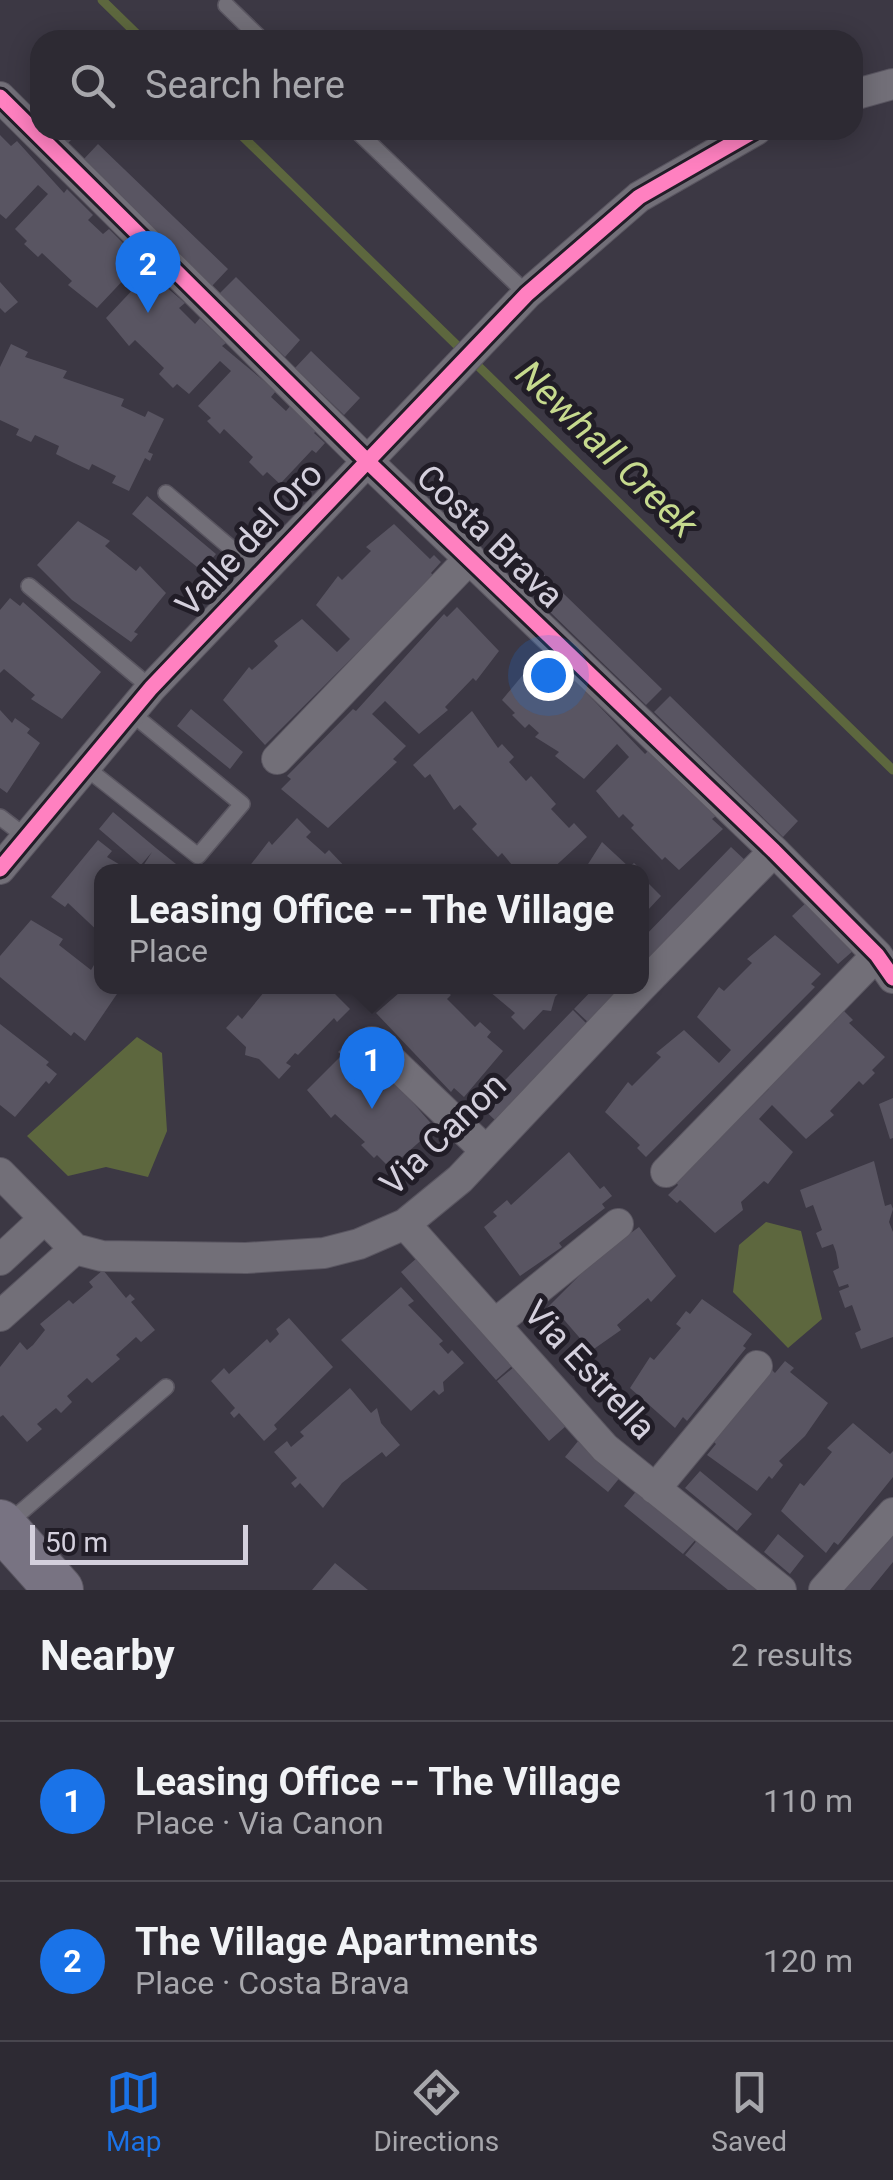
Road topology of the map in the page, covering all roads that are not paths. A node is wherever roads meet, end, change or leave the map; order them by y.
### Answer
1 (226, 5) dead end
2 (252, 30) edge
3 (893, 84) edge
4 (863, 92) edge
5 (0, 97) edge
6 (30, 127) edge
7 (43, 140) edge
8 (366, 140) edge
9 (738, 140) edge
10 (521, 300) junction
11 (366, 460) junction
12 (166, 493) dead end
13 (470, 558) junction
14 (258, 571) junction
15 (29, 586) dead end
16 (151, 688) junction
17 (130, 712) junction
18 (277, 759) dead end
19 (84, 768) junction
20 (0, 816) edge
21 (26, 837) junction
22 (774, 851) junction
23 (0, 869) edge
24 (885, 966) edge
25 (649, 979) edge
26 (634, 994) edge
27 (372, 1042) dead end
28 (484, 1150) junction
29 (0, 1172) edge
30 (666, 1172) dead end
31 (43, 1220) junction
32 (405, 1224) junction
33 (618, 1224) dead end
34 (74, 1249) junction
35 (0, 1260) edge
36 (0, 1316) edge
37 (494, 1324) junction
38 (757, 1366) dead end
39 (166, 1387) dead end
40 (655, 1488) junction
41 (893, 1513) edge
42 (2, 1526) edge
43 (60, 1590) edge
44 (781, 1590) edge
45 (824, 1590) edge

1 - 2 lane
3 - 4 street
5 - 6 street, Costa Brava
7 - 11 street, Costa Brava
8 - 10 lane
9 - 10 street, Valle del Oro
10 - 11 street, Valle del Oro
11 - 13 street, Costa Brava
11 - 14 street, Valle del Oro
12 - 14 lane
13 - 18 street
13 - 22 street, Costa Brava
14 - 16 street, Valle del Oro
15 - 16 lane
16 - 17 street, Valle del Oro
17 - 19 street, Valle del Oro
17 - 19 lane
19 - 21 street, Valle del Oro
20 - 21 lane
21 - 23 street, Valle del Oro
22 - 24 street, Costa Brava
22 - 25 street, Via Canon
24 - 30 street
26 - 28 street, Via Canon
27 - 28 street
28 - 32 street, Via Canon
29 - 31 street
31 - 34 street
31 - 35 street
32 - 34 street, Via Canon
32 - 37 street, Via Estrella
33 - 37 street
34 - 36 street
37 - 40 street, Via Estrella
38 - 40 street
39 - 42 lane
40 - 44 street, Via Estrella
41 - 45 street
42 - 43 main road

